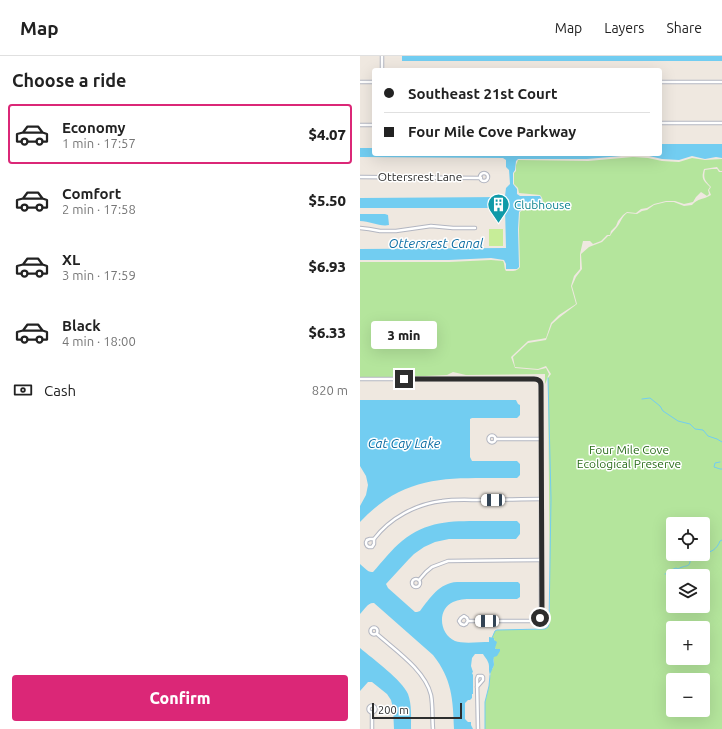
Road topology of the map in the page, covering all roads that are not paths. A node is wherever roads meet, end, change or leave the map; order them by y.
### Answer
1 (382, 56) edge
2 (382, 68) edge
3 (360, 82) edge
4 (372, 82) edge
5 (662, 82) edge
6 (722, 82) edge
7 (662, 123) edge
8 (722, 123) edge
9 (360, 124) edge
10 (372, 124) edge
11 (360, 178) edge
12 (481, 178) dead end
13 (360, 228) edge
14 (475, 228) dead end
15 (360, 379) edge
16 (495, 439) dead end
17 (541, 439) junction
18 (541, 499) junction
19 (374, 539) dead end
20 (541, 560) junction
21 (419, 580) dead end
22 (468, 621) dead end
23 (377, 634) dead end
24 (477, 687) dead end
25 (372, 713) dead end
26 (372, 729) edge
27 (433, 729) edge
28 (478, 729) edge

1 - 2 street
3 - 4 street
5 - 6 street
7 - 8 street
9 - 10 street
11 - 12 street, Ottersrest Lane
13 - 14 street
15 - 17 street
16 - 17 street
17 - 18 street
18 - 19 street
18 - 20 street
20 - 21 street
20 - 22 street
23 - 27 street
24 - 28 street
25 - 26 street

